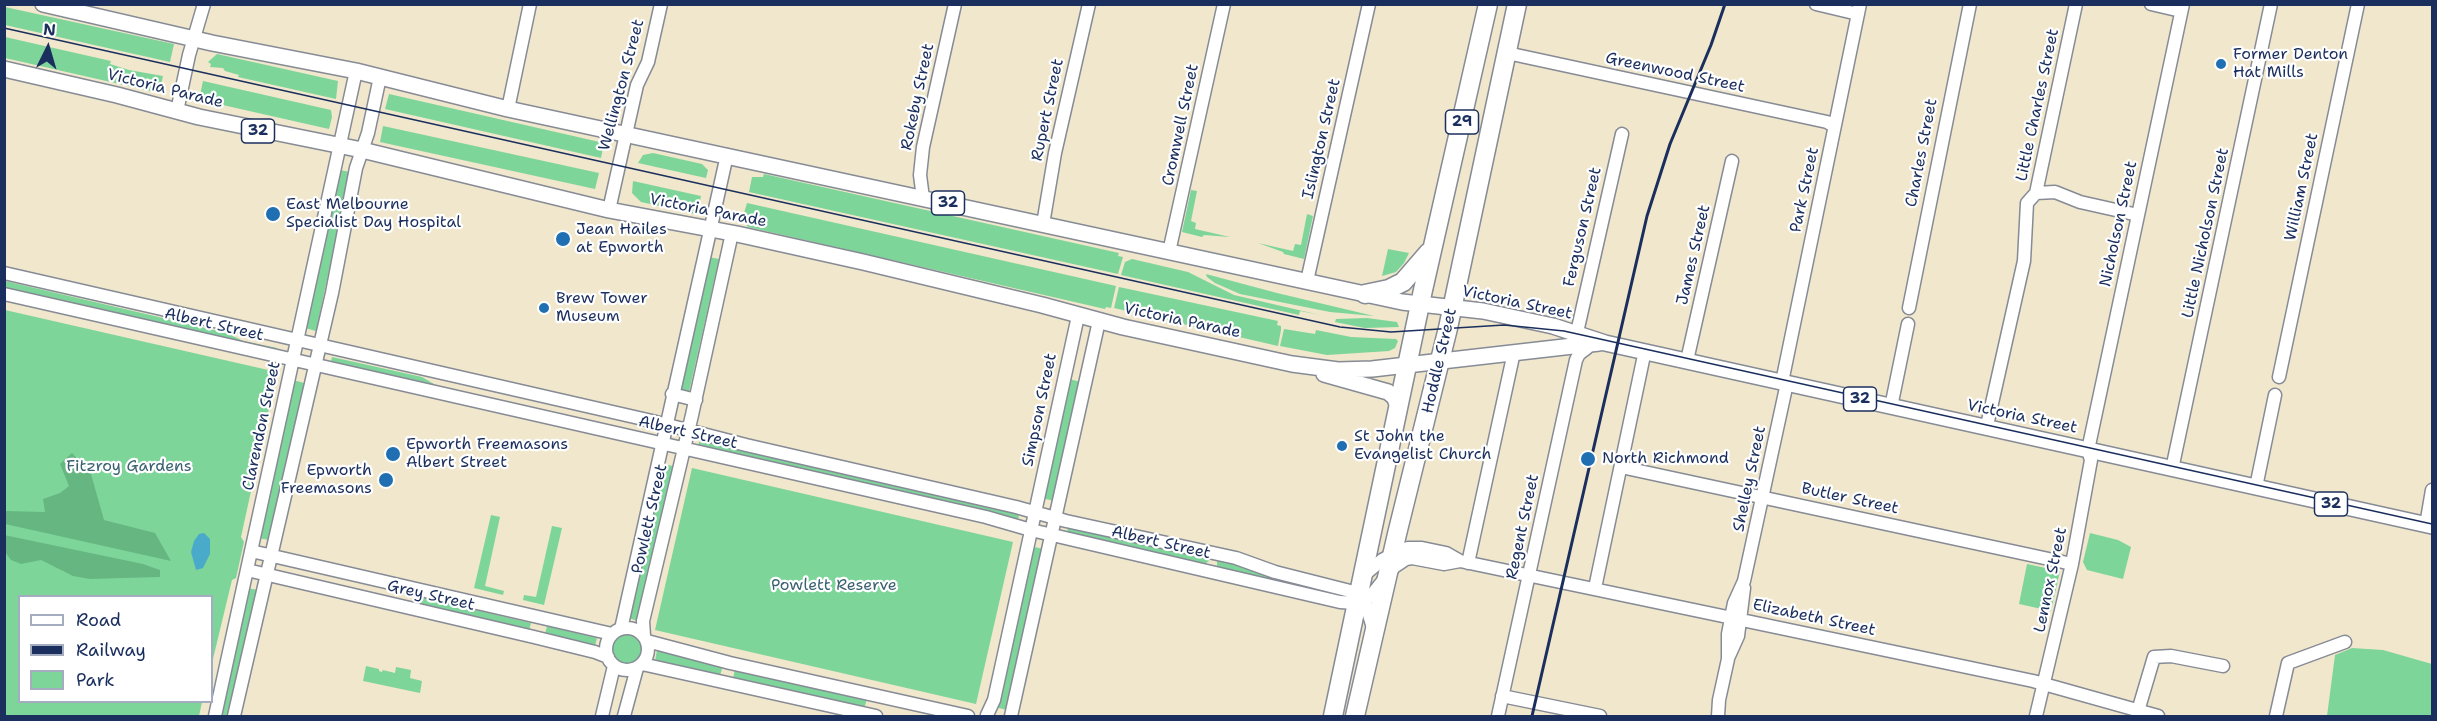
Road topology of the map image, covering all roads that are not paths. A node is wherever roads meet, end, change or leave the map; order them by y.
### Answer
1 (43, 4) edge
2 (204, 4) edge
3 (530, 4) edge
4 (661, 4) edge
5 (955, 4) edge
6 (1089, 4) edge
7 (1224, 4) edge
8 (1369, 4) edge
9 (1488, 4) edge
10 (1517, 4) edge
11 (1816, 4) edge
12 (1970, 4) edge
13 (2076, 4) edge
14 (2151, 4) edge
15 (2271, 4) edge
16 (2358, 4) edge
17 (2182, 8) edge
18 (1859, 9) edge
19 (194, 39) junction
20 (1507, 53) junction
21 (4, 69) edge
22 (356, 71) junction
23 (380, 77) junction
24 (508, 109) junction
25 (177, 111) junction
26 (1834, 126) junction
27 (625, 134) junction
28 (1622, 134) dead end
29 (340, 145) junction
30 (362, 150) junction
31 (727, 155) junction
32 (1732, 161) dead end
33 (2036, 193) junction
34 (923, 198) junction
35 (609, 210) junction
36 (2138, 215) junction
37 (1043, 224) junction
38 (710, 229) junction
39 (732, 233) junction
40 (1435, 240) junction
41 (1169, 252) junction
42 (4, 273) edge
43 (1307, 281) junction
44 (4, 294) edge
45 (1365, 294) junction
46 (1420, 305) junction
47 (1453, 307) junction
48 (1909, 308) dead end
49 (1078, 316) junction
50 (1099, 321) junction
51 (1908, 324) dead end
52 (1553, 326) junction
53 (1578, 328) junction
54 (297, 339) junction
55 (1605, 343) junction
56 (320, 344) junction
57 (1569, 346) junction
58 (1587, 348) junction
59 (1514, 352) junction
60 (1688, 356) junction
61 (294, 360) junction
62 (1643, 360) junction
63 (1440, 362) junction
64 (1292, 364) junction
65 (315, 365) junction
66 (1408, 365) junction
67 (1718, 367) junction
68 (2279, 377) dead end
69 (1784, 382) junction
70 (672, 394) junction
71 (2275, 395) dead end
72 (696, 400) junction
73 (1891, 406) junction
74 (1399, 408) junction
75 (1934, 416) junction
76 (1989, 421) junction
77 (666, 424) junction
78 (689, 429) junction
79 (661, 444) junction
80 (684, 449) junction
81 (2088, 450) junction
82 (1621, 466) junction
83 (2172, 469) junction
84 (2230, 481) junction
85 (2256, 487) junction
86 (2433, 490) edge
87 (1763, 498) junction
88 (1035, 512) junction
89 (1054, 517) junction
90 (2429, 526) edge
91 (1030, 530) junction
92 (1050, 534) junction
93 (251, 551) junction
94 (1214, 553) junction
95 (1393, 554) junction
96 (270, 555) junction
97 (1464, 562) junction
98 (2072, 564) junction
99 (247, 570) junction
100 (1210, 570) junction
101 (1389, 572) junction
102 (1364, 574) junction
103 (266, 575) junction
104 (1529, 575) junction
105 (1330, 585) junction
106 (1595, 588) junction
107 (1360, 600) junction
108 (1736, 619) junction
109 (616, 631) junction
110 (645, 638) junction
111 (1374, 641) junction
112 (2345, 642) dead end
113 (611, 662) junction
114 (639, 666) junction
115 (2223, 666) dead end
116 (2044, 684) junction
117 (876, 694) junction
118 (1502, 696) junction
119 (1719, 700) junction
120 (927, 711) edge
121 (2138, 711) junction
122 (873, 716) edge
123 (986, 716) edge
124 (215, 717) edge
125 (234, 717) edge
126 (602, 717) edge
127 (624, 717) edge
128 (968, 717) edge
129 (1009, 717) edge
130 (1333, 717) edge
131 (1355, 717) edge
132 (1498, 717) edge
133 (1600, 717) edge
134 (1712, 717) edge
135 (1719, 717) edge
136 (2036, 717) edge
137 (2158, 717) edge
138 (2276, 717) edge

1 - 19 main road, 32
2 - 19 street
3 - 24 street
4 - 27 street, Wellington Street
5 - 34 street, Rokeby Street
6 - 37 street, Rupert Street
7 - 41 street, Cromwell Street
8 - 43 street, Islington Street
9 - 40 highway, Hoddle Street / 29
10 - 20 highway, Hoddle Street / 29
11 - 18 street
12 - 48 street, Charles Street
13 - 33 street, Little Charles Street
14 - 17 street
15 - 83 street, Little Nicholson Street
16 - 68 street, William Street
17 - 36 street, Nicholson Street
18 - 26 street, Park Street
19 - 22 main road, 32
19 - 25 street
20 - 26 street, Greenwood Street
20 - 47 highway, Hoddle Street / 29
21 - 25 main road, Victoria Parade / 32
22 - 23 main road, 32
22 - 29 street, Clarendon Street
23 - 24 main road, 32
23 - 30 street
24 - 27 main road, 32
25 - 29 main road, Victoria Parade / 32
26 - 69 street, Park Street
27 - 31 main road, 32
27 - 35 street, Wellington Street
28 - 53 street, Ferguson Street
29 - 30 main road, Victoria Parade / 32
29 - 54 street, Clarendon Street
30 - 35 main road, Victoria Parade / 32
30 - 56 street
31 - 34 main road, 32
31 - 38 street, Powlett Street
32 - 60 street, James Street
33 - 36 street
33 - 76 street, Little Charles Street
34 - 37 main road, 32
35 - 38 main road, Victoria Parade / 32
36 - 81 street, Nicholson Street
37 - 41 main road, 32
38 - 39 main road, Victoria Parade / 32
38 - 70 street, Powlett Street
39 - 49 main road, Victoria Parade / 32
39 - 72 street, Powlett Street
40 - 45 highway
40 - 46 highway, Hoddle Street / 29
41 - 43 main road, 32
42 - 54 street, Albert Street
43 - 45 main road, 32
44 - 61 street, Albert Street
45 - 46 main road, 32
46 - 47 main road, Victoria Street / 32
46 - 66 highway, Hoddle Street / 29
47 - 52 main road, Victoria Street / 32
47 - 63 highway, Hoddle Street / 29
49 - 50 main road, Victoria Parade / 32
49 - 88 street, Simpson Street
50 - 64 main road, Victoria Parade / 32
50 - 89 street
51 - 73 street
52 - 53 main road, 32
52 - 55 main road, Victoria Street / 32
53 - 60 main road, 32
54 - 56 street, Albert Street
54 - 61 street, Clarendon Street
55 - 57 main road, Victoria Street / 32
55 - 67 main road, Victoria Street / 32
56 - 65 street
56 - 77 street, Albert Street
57 - 58 main road, 32
57 - 59 main road, Victoria Street / 32
58 - 62 main road, 32
58 - 104 street, Regent Street
59 - 63 main road, Victoria Street / 32
59 - 97 street
60 - 67 main road, 32
61 - 65 street, Albert Street
61 - 93 street, Clarendon Street
62 - 67 main road, 32
62 - 82 street
63 - 66 main road, Victoria Street / 32
63 - 95 highway, Hoddle Street / 29
64 - 66 main road, Victoria Parade / 32
64 - 74 main road
65 - 79 street, Albert Street
65 - 96 street
66 - 74 highway, Hoddle Street / 29
67 - 69 main road, Victoria Street / 32
69 - 73 main road, Victoria Street / 32
69 - 87 street, Shelley Street
70 - 72 street
70 - 77 street, Powlett Street
71 - 85 street
72 - 78 street, Powlett Street
73 - 75 main road, Victoria Street / 32
74 - 102 highway, Hoddle Street / 29
75 - 76 main road, 32
75 - 81 main road, Victoria Street / 32
76 - 81 main road, 32
77 - 78 street, Albert Street
77 - 79 street, Powlett Street
78 - 80 street, Powlett Street
78 - 88 street, Albert Street
79 - 80 street, Albert Street
79 - 109 street, Powlett Street
80 - 91 street, Albert Street
80 - 110 street, Powlett Street
81 - 83 main road, Victoria Street / 32
81 - 84 main road, 32
81 - 98 street, Lennox Street
82 - 87 street, Butler Street
82 - 106 street
83 - 84 main road, Victoria Street / 32
84 - 85 main road, Victoria Street / 32
85 - 90 main road, Victoria Street / 32
86 - 90 street
87 - 98 street, Butler Street
87 - 108 street, Shelley Street
88 - 89 street, Albert Street
88 - 91 street, Simpson Street
89 - 92 street
89 - 94 street, Albert Street
91 - 92 street, Albert Street
91 - 123 street
92 - 100 street, Albert Street
92 - 129 street
93 - 96 street, Grey Street
93 - 99 street, Clarendon Street
94 - 100 street
94 - 105 street, Albert Street
95 - 97 street, Elizabeth Street
95 - 101 highway, Hoddle Street / 29
95 - 102 street, Elizabeth Street
96 - 103 street
96 - 109 street, Grey Street
97 - 101 street, Elizabeth Street
97 - 104 street, Elizabeth Street
98 - 116 street, Lennox Street
99 - 103 street, Grey Street
99 - 124 street, Clarendon Street
100 - 107 street, Albert Street
101 - 107 street
101 - 111 highway, Hoddle Street / 29
102 - 105 street, Albert Street
102 - 107 highway, Hoddle Street / 29
103 - 113 street, Grey Street
103 - 125 street
104 - 106 street, Elizabeth Street
104 - 118 street, Regent Street
105 - 107 street, Albert Street
106 - 108 street, Elizabeth Street
107 - 111 street
107 - 130 highway, Hoddle Street / 29
108 - 116 street, Elizabeth Street
108 - 119 street, Shelley Street
109 - 110 street
109 - 113 street
110 - 114 street
110 - 117 street
111 - 131 highway, Hoddle Street / 29
112 - 138 street
113 - 114 street
113 - 126 street
114 - 122 street
114 - 127 street
115 - 121 street
116 - 121 street, Elizabeth Street
116 - 136 street, Lennox Street
117 - 120 street
117 - 122 street
118 - 132 street, Regent Street
118 - 133 street
119 - 134 street, Shelley Street
119 - 135 street, Shelley Street
120 - 128 street
121 - 137 street, Elizabeth Street
123 - 129 street

